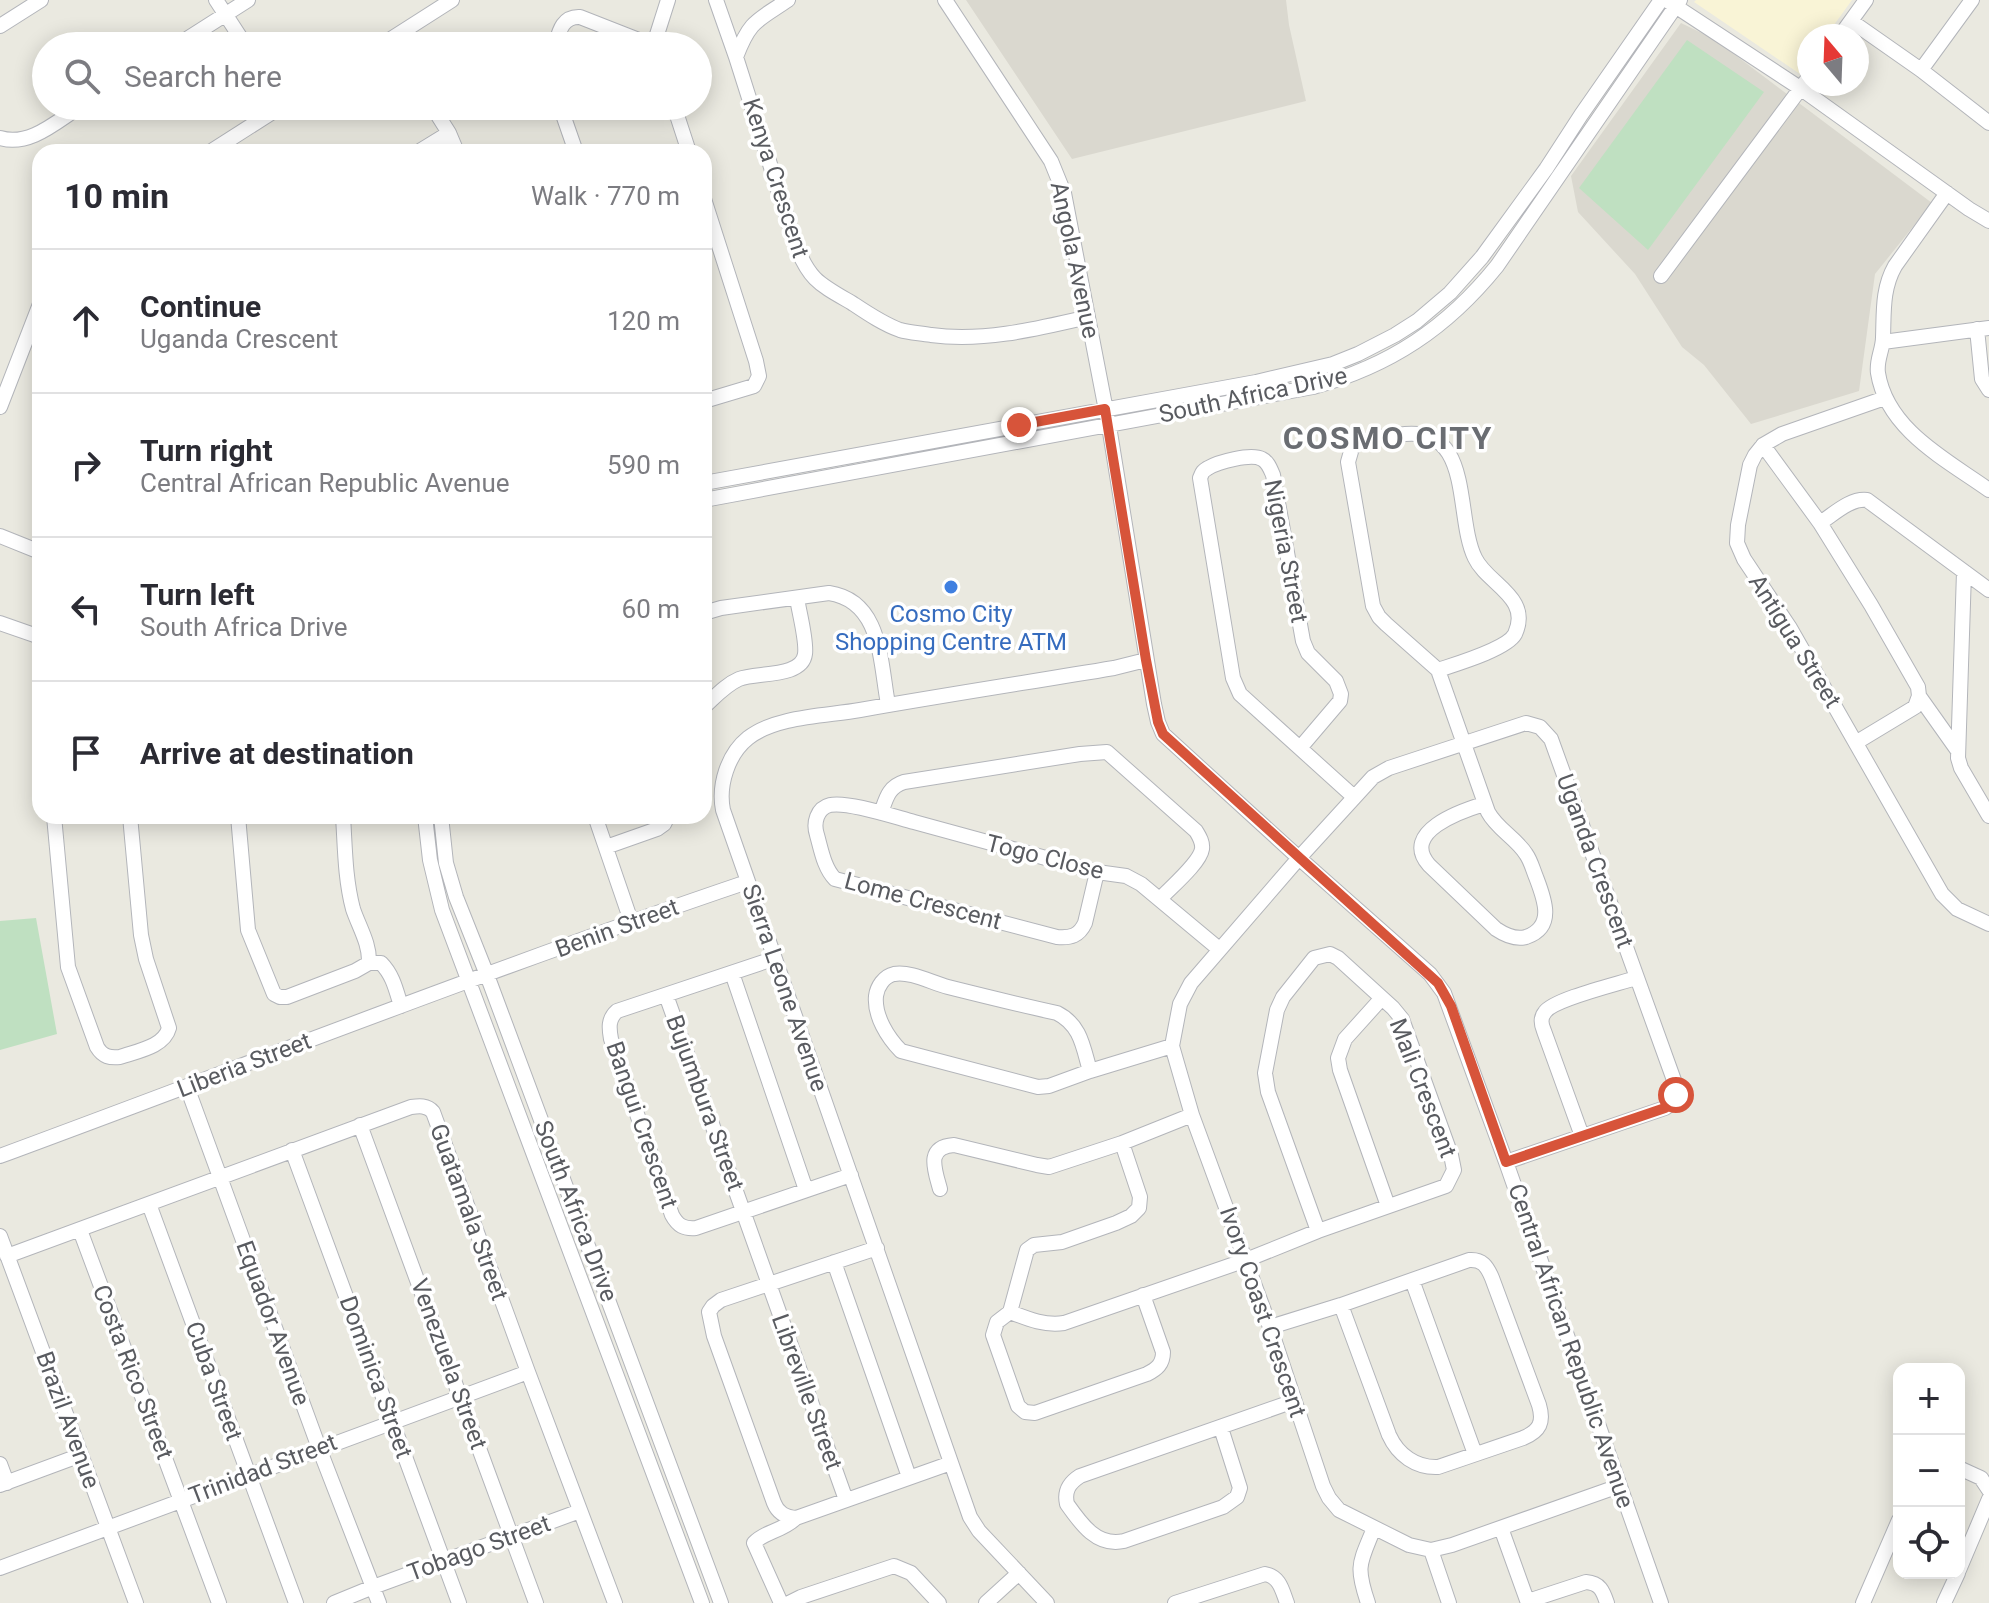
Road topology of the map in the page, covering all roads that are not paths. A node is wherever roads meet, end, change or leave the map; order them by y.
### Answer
1 (41, 0) edge
2 (216, 0) edge
3 (248, 0) edge
4 (452, 0) edge
5 (668, 0) edge
6 (716, 0) edge
7 (765, 0) edge
8 (945, 0) edge
9 (1866, 0) edge
10 (1972, 0) edge
11 (784, 2) edge
12 (1671, 2) edge
13 (225, 15) junction
14 (1851, 21) junction
15 (1849, 24) edge
16 (0, 26) edge
17 (198, 32) edge
18 (237, 32) edge
19 (405, 32) edge
20 (559, 32) edge
21 (620, 32) edge
22 (658, 32) edge
23 (736, 57) junction
24 (1921, 70) junction
25 (1797, 77) edge
26 (1797, 93) edge
27 (1823, 96) edge
28 (58, 120) edge
29 (260, 120) edge
30 (441, 120) edge
31 (565, 120) edge
32 (679, 120) edge
33 (1989, 123) edge
34 (449, 133) junction
35 (0, 138) edge
36 (223, 144) edge
37 (431, 144) edge
38 (454, 144) edge
39 (573, 144) edge
40 (686, 144) edge
41 (1947, 193) junction
42 (1989, 221) edge
43 (712, 224) edge
44 (1661, 276) dead end
45 (1088, 317) junction
46 (32, 325) edge
47 (1983, 328) edge
48 (1883, 342) junction
49 (1989, 390) edge
50 (1885, 398) junction
51 (712, 399) edge
52 (0, 407) edge
53 (1105, 409) junction
54 (1109, 426) junction
55 (1763, 445) junction
56 (712, 482) edge
57 (1989, 490) edge
58 (712, 499) edge
59 (1820, 523) junction
60 (0, 536) edge
61 (32, 549) edge
62 (1964, 572) junction
63 (1989, 590) edge
64 (797, 598) junction
65 (712, 611) edge
66 (0, 623) edge
67 (32, 630) edge
68 (1146, 660) junction
69 (1438, 670) junction
70 (1919, 696) junction
71 (712, 700) edge
72 (888, 704) junction
73 (1465, 742) junction
74 (1857, 742) junction
75 (1300, 748) junction
76 (1958, 751) junction
77 (1354, 797) junction
78 (1484, 804) junction
79 (881, 813) junction
80 (1989, 816) edge
81 (55, 824) edge
82 (131, 824) edge
83 (239, 824) edge
84 (344, 824) edge
85 (426, 824) edge
86 (442, 824) edge
87 (598, 824) edge
88 (664, 824) edge
89 (606, 847) junction
90 (1299, 858) junction
91 (1097, 872) junction
92 (747, 882) junction
93 (1160, 899) junction
94 (631, 921) junction
95 (1989, 924) edge
96 (1219, 949) junction
97 (773, 959) junction
98 (369, 963) junction
99 (732, 973) junction
100 (487, 975) junction
101 (1636, 978) junction
102 (469, 980) junction
103 (666, 995) junction
104 (1381, 999) junction
105 (401, 1006) junction
106 (1172, 1046) junction
107 (1090, 1071) junction
108 (187, 1087) junction
109 (1192, 1115) junction
110 (360, 1125) junction
111 (1582, 1136) junction
112 (1122, 1143) junction
113 (292, 1150) junction
114 (0, 1156) edge
115 (1506, 1162) junction
116 (851, 1175) junction
117 (219, 1177) junction
118 (940, 1189) dead end
119 (806, 1190) junction
120 (149, 1204) junction
121 (1388, 1206) junction
122 (744, 1211) junction
123 (80, 1230) junction
124 (1318, 1231) junction
125 (0, 1236) edge
126 (877, 1248) junction
127 (7, 1256) junction
128 (1246, 1260) junction
129 (834, 1262) junction
130 (1412, 1280) junction
131 (768, 1284) junction
132 (1143, 1295) junction
133 (1341, 1305) junction
134 (1010, 1312) junction
135 (1270, 1327) junction
136 (528, 1372) junction
137 (462, 1397) junction
138 (1294, 1401) junction
139 (392, 1421) junction
140 (1221, 1428) junction
141 (319, 1448) junction
142 (1475, 1454) junction
143 (81, 1455) junction
144 (951, 1463) junction
145 (0, 1464) edge
146 (1965, 1471) edge
147 (249, 1475) junction
148 (909, 1477) junction
149 (4, 1484) edge
150 (1619, 1486) junction
151 (1989, 1490) edge
152 (1989, 1499) edge
153 (181, 1500) junction
154 (846, 1500) junction
155 (580, 1511) junction
156 (796, 1518) junction
157 (107, 1527) junction
158 (1374, 1528) junction
159 (1501, 1528) junction
160 (1893, 1534) edge
161 (512, 1536) junction
162 (1431, 1550) junction
163 (1965, 1556) edge
164 (443, 1560) junction
165 (0, 1568) edge
166 (1019, 1573) junction
167 (1955, 1579) edge
168 (373, 1587) junction
169 (1207, 1598) edge
170 (1528, 1602) edge
171 (136, 1603) edge
172 (219, 1603) edge
173 (296, 1603) edge
174 (334, 1603) edge
175 (379, 1603) edge
176 (459, 1603) edge
177 (536, 1603) edge
178 (615, 1603) edge
179 (702, 1603) edge
180 (721, 1603) edge
181 (781, 1603) edge
182 (789, 1603) edge
183 (939, 1603) edge
184 (986, 1603) edge
185 (1047, 1603) edge
186 (1175, 1603) edge
187 (1287, 1603) edge
188 (1368, 1603) edge
189 (1449, 1603) edge
190 (1607, 1603) edge
191 (1661, 1603) edge
192 (1863, 1603) edge
193 (1944, 1603) edge

1 - 16 street
2 - 13 street
3 - 13 street
4 - 19 street
5 - 22 street
6 - 23 street, Kenya Crescent
7 - 11 street
8 - 45 street, Angola Avenue
9 - 14 street
10 - 24 street
11 - 23 street
12 - 25 street
12 - 53 street, South Africa Drive
12 - 54 street, South Africa Drive
13 - 17 street
13 - 18 street
14 - 15 street
14 - 24 street
20 - 21 street
23 - 45 street, Kenya Crescent
24 - 33 street
26 - 44 street
27 - 41 street
28 - 35 street
29 - 36 street
30 - 34 street
31 - 39 street
32 - 40 street
34 - 37 street
34 - 38 street
41 - 42 street
41 - 48 street
43 - 51 street
45 - 53 street, Angola Avenue
46 - 52 street
47 - 48 street
47 - 49 street
48 - 50 street
50 - 55 street
50 - 57 street
53 - 54 street, Central African Republic Avenue
53 - 56 street, South Africa Drive
54 - 58 street, South Africa Drive
54 - 68 street, Central African Republic Avenue
55 - 59 street
55 - 74 street, Antigua Street
59 - 62 street
59 - 70 street
60 - 61 street
62 - 63 street
62 - 76 street
64 - 65 street
64 - 71 street
64 - 72 street
66 - 67 street
68 - 72 street, Sierra Leone Avenue
68 - 90 street, Central African Republic Avenue
69 - 69 street
69 - 73 street
70 - 74 street
70 - 76 street
72 - 92 street, Sierra Leone Avenue
73 - 77 street, Uganda Crescent
73 - 78 street
73 - 101 street, Uganda Crescent
74 - 95 street, Antigua Street
75 - 75 street, Nigeria Street
75 - 77 street, Nigeria Street
76 - 80 street
77 - 90 street, Uganda Crescent
78 - 78 street
79 - 91 street, Togo Close
79 - 91 street, Lome Crescent
79 - 93 street
81 - 82 street
83 - 98 street
84 - 98 street
85 - 102 street, South Africa Drive
86 - 100 street, South Africa Drive
87 - 89 street
88 - 89 street
89 - 94 street
90 - 96 street, Ivory Coast Crescent
90 - 115 street, Central African Republic Avenue
91 - 93 street, Togo Close
92 - 94 street, Benin Street
92 - 97 street, Sierra Leone Avenue
93 - 96 street, Togo Close
94 - 100 street, Benin Street
96 - 106 street, Ivory Coast Crescent
97 - 99 street, Bangui Crescent
97 - 116 street, Sierra Leone Avenue
98 - 105 street
99 - 103 street, Bangui Crescent
99 - 119 street
100 - 102 street, Liberia Street
100 - 180 street, South Africa Drive
101 - 111 street, Uganda Crescent
101 - 111 street
102 - 105 street, Liberia Street
102 - 179 street, South Africa Drive
103 - 122 street, Bujumbura Street
103 - 122 street, Bangui Crescent
104 - 121 street
104 - 121 street, Mali Crescent
104 - 124 street, Mali Crescent
105 - 108 street, Liberia Street
106 - 107 street
106 - 109 street, Ivory Coast Crescent
107 - 107 street
108 - 114 street, Liberia Street
108 - 117 street, Equador Avenue
109 - 112 street
109 - 128 street, Ivory Coast Crescent
110 - 113 street, Guatamala Street
110 - 136 street, Guatamala Street
110 - 137 street, Venezuela Street
111 - 115 street, Uganda Crescent
112 - 118 street
112 - 134 street
113 - 117 street, Guatamala Street
113 - 139 street, Dominica Street
115 - 150 street, Central African Republic Avenue
116 - 119 street, Bangui Crescent
116 - 126 street, Sierra Leone Avenue
117 - 120 street, Guatamala Street
117 - 141 street, Equador Avenue
119 - 122 street, Bangui Crescent
120 - 123 street, Guatamala Street
120 - 147 street, Cuba Street
121 - 124 street, Mali Crescent
122 - 131 street, Bujumbura Street
123 - 127 street, Guatamala Street
123 - 153 street, Costa Rico Street
124 - 128 street, Mali Crescent
125 - 127 street, Brazil Avenue
126 - 129 street
126 - 144 street, Sierra Leone Avenue
127 - 143 street, Brazil Avenue
128 - 132 street, Mali Crescent
128 - 135 street, Ivory Coast Crescent
129 - 131 street
129 - 148 street
130 - 133 street
130 - 142 street
130 - 142 street
131 - 154 street, Libreville Street
131 - 156 street
132 - 134 street, Mali Crescent
132 - 134 street
133 - 135 street
133 - 142 street
135 - 138 street, Ivory Coast Crescent
136 - 137 street, Trinidad Street
136 - 155 street, Guatamala Street
137 - 139 street, Trinidad Street
137 - 161 street, Venezuela Street
138 - 140 street
138 - 158 street, Ivory Coast Crescent
139 - 141 street, Trinidad Street
139 - 164 street, Dominica Street
140 - 140 street
141 - 147 street, Trinidad Street
141 - 168 street, Equador Avenue
143 - 149 street
143 - 157 street, Brazil Avenue
144 - 148 street
144 - 166 street, Sierra Leone Avenue
145 - 149 street
146 - 151 street
147 - 153 street, Trinidad Street
147 - 173 street, Cuba Street
148 - 154 street
150 - 159 street
150 - 191 street, Central African Republic Avenue
152 - 163 street
153 - 157 street, Trinidad Street
153 - 172 street, Costa Rico Street
154 - 156 street
155 - 161 street, Tobago Street
155 - 178 street, Guatamala Street
156 - 181 street
157 - 165 street, Trinidad Street
157 - 171 street, Brazil Avenue
158 - 162 street, Ivory Coast Crescent
158 - 188 street
159 - 162 street
159 - 170 street
160 - 192 street
161 - 164 street, Tobago Street
161 - 177 street, Venezuela Street
162 - 189 street
164 - 168 street, Tobago Street
164 - 176 street, Dominica Street
166 - 184 street
166 - 185 street, Sierra Leone Avenue
167 - 193 street
168 - 174 street, Tobago Street
168 - 175 street, Equador Avenue
169 - 186 street
169 - 187 street
170 - 190 street
182 - 183 street

